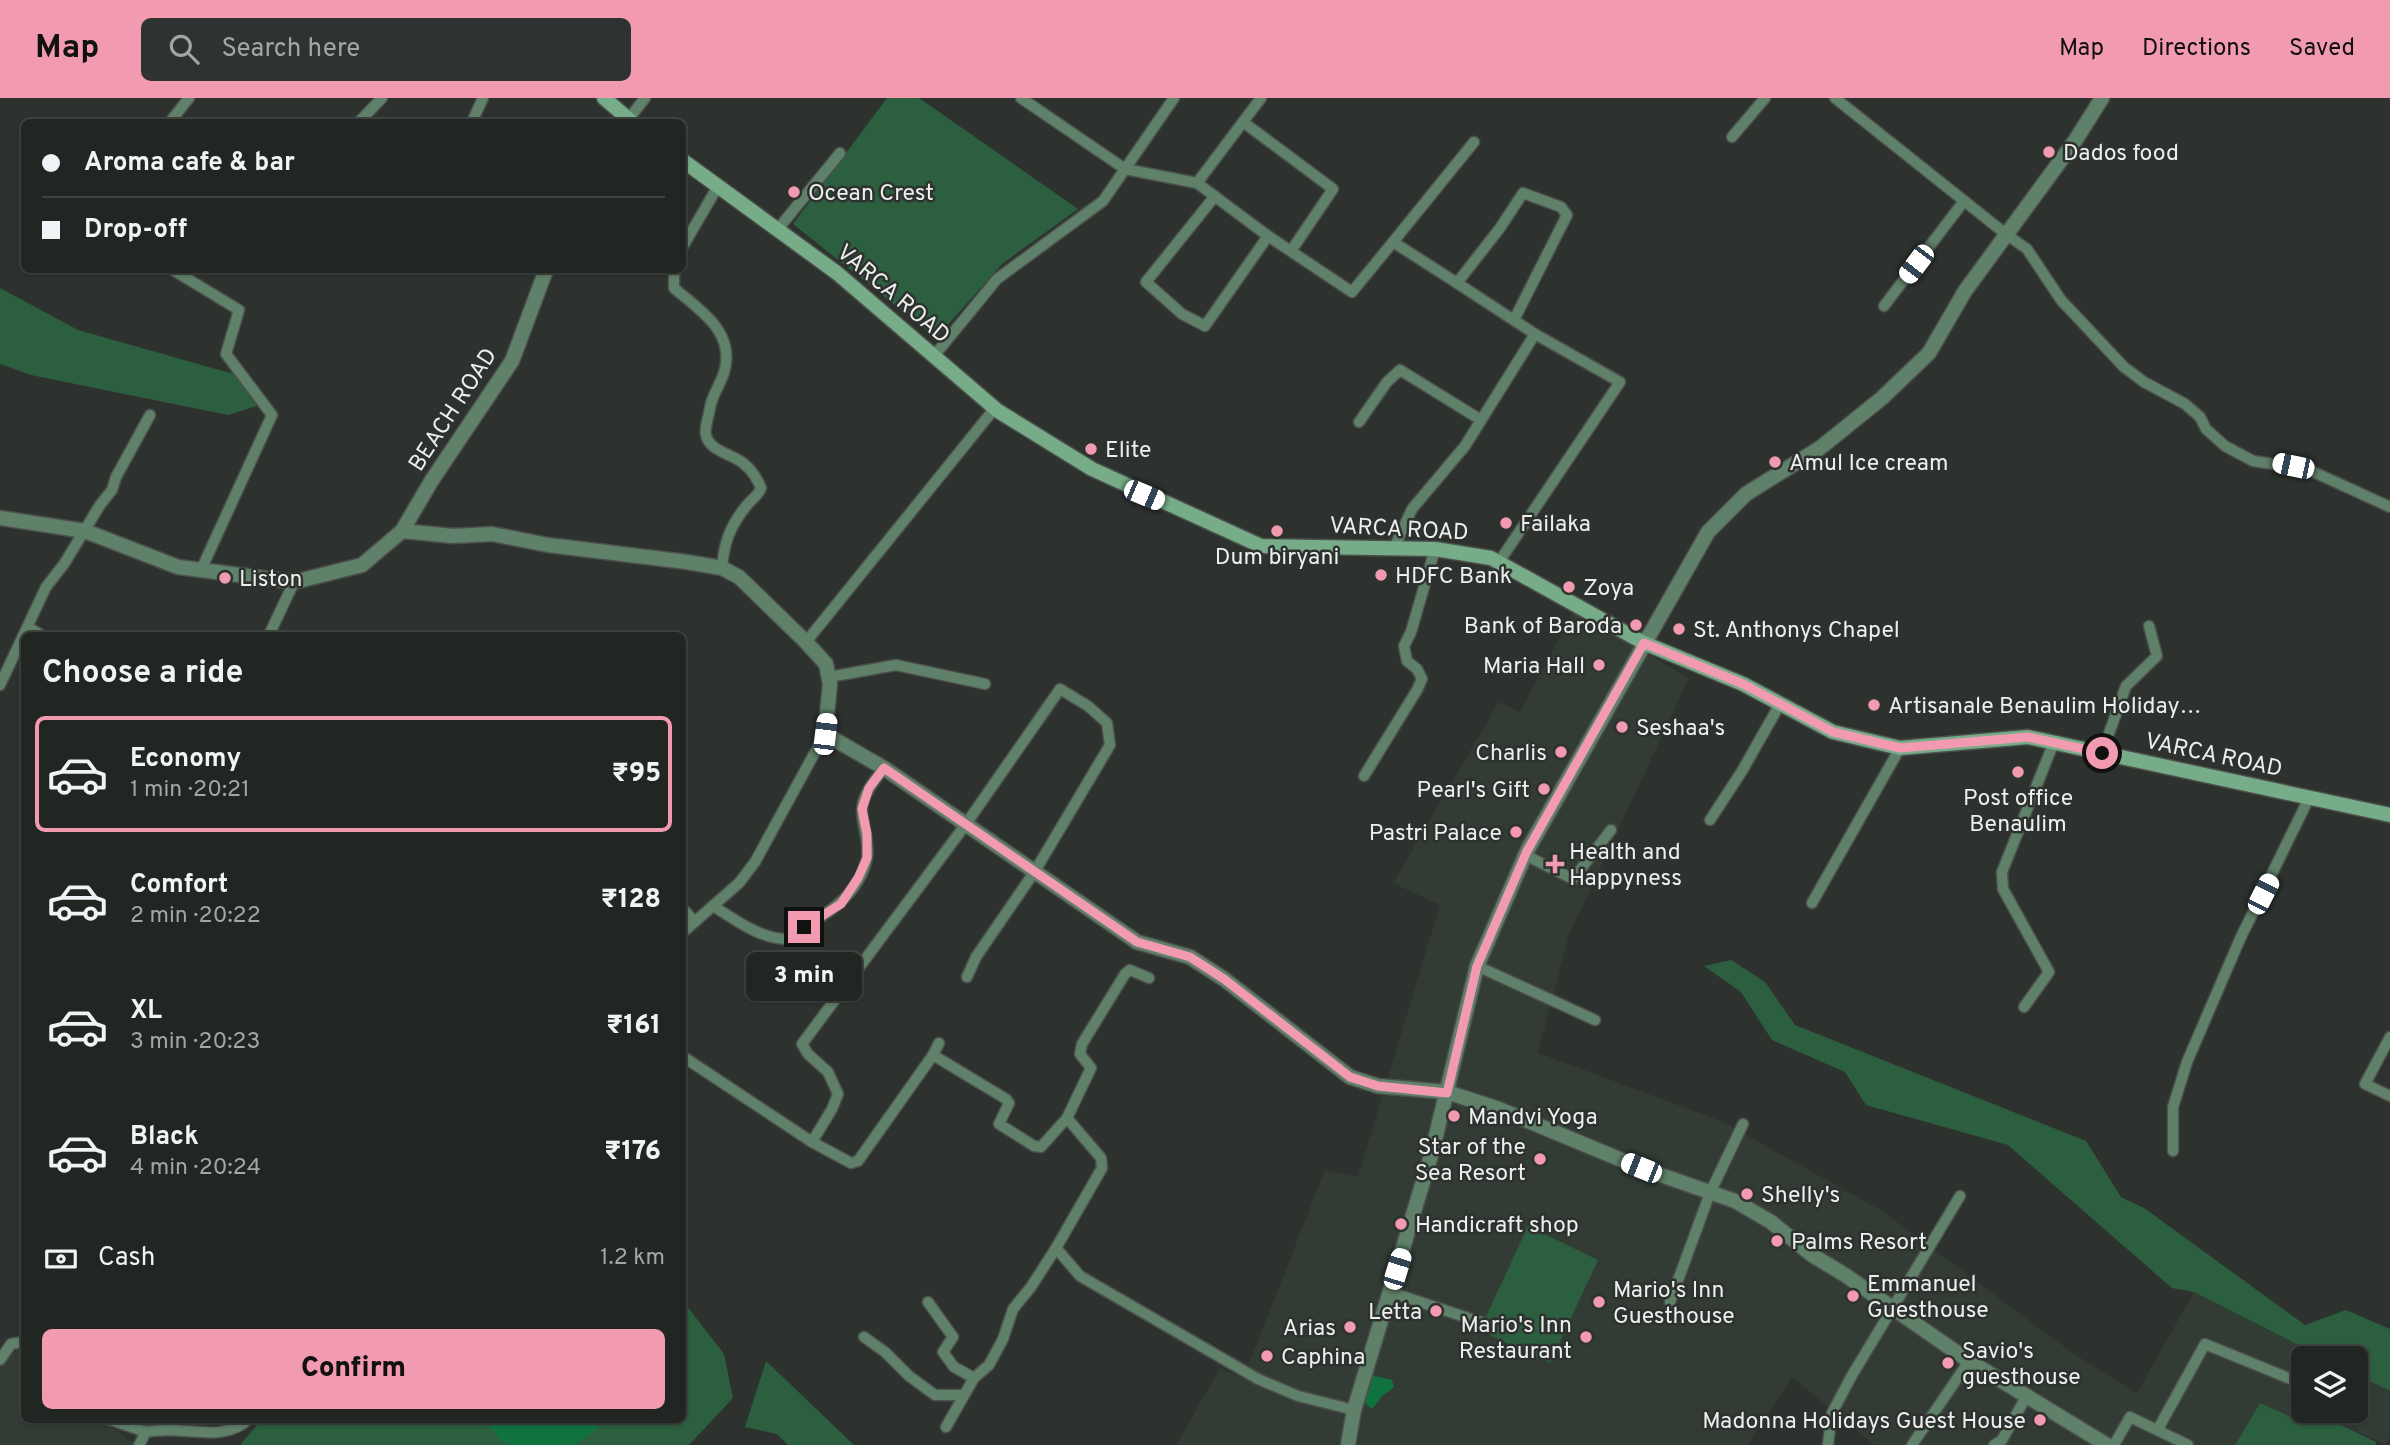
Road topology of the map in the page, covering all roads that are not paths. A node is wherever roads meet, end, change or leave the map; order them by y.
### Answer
1 (189, 98) edge
2 (382, 98) edge
3 (483, 98) edge
4 (604, 98) edge
5 (645, 98) edge
6 (1021, 98) edge
7 (1174, 98) edge
8 (1261, 98) edge
9 (1765, 98) edge
10 (1835, 98) edge
11 (2102, 98) edge
12 (172, 119) edge
13 (362, 119) edge
14 (473, 119) edge
15 (625, 119) edge
16 (630, 119) edge
17 (1243, 122) junction
18 (1732, 137) dead end
19 (1474, 142) dead end
20 (839, 153) dead end
21 (686, 163) edge
22 (1125, 169) junction
23 (1197, 183) junction
24 (718, 186) junction
25 (1215, 196) junction
26 (1964, 201) junction
27 (778, 229) junction
28 (2007, 235) junction
29 (1268, 236) junction
30 (686, 241) edge
31 (1393, 242) junction
32 (1290, 251) junction
33 (178, 273) edge
34 (545, 273) edge
35 (674, 273) edge
36 (1457, 284) junction
37 (1884, 306) dead end
38 (1514, 320) junction
39 (1535, 334) junction
40 (934, 356) junction
41 (995, 408) junction
42 (150, 415) dead end
43 (1481, 420) junction
44 (1359, 422) dead end
45 (2390, 507) edge
46 (0, 518) edge
47 (85, 531) junction
48 (402, 531) junction
49 (1394, 548) junction
50 (1435, 549) junction
51 (1499, 562) junction
52 (722, 568) junction
53 (201, 570) junction
54 (294, 582) junction
55 (2149, 626) dead end
56 (28, 627) junction
57 (26, 632) edge
58 (36, 632) edge
59 (271, 632) edge
60 (21, 642) edge
61 (806, 642) junction
62 (1644, 643) junction
63 (829, 677) junction
64 (985, 684) dead end
65 (0, 685) edge
66 (1780, 704) junction
67 (825, 734) junction
68 (2054, 742) junction
69 (1900, 748) junction
70 (2102, 753) junction
71 (884, 768) junction
72 (1364, 776) dead end
73 (2309, 798) junction
74 (2390, 815) edge
75 (1710, 820) dead end
76 (966, 824) junction
77 (1611, 830) dead end
78 (1525, 855) junction
79 (1035, 871) junction
80 (1812, 903) dead end
81 (713, 906) junction
82 (686, 912) edge
83 (695, 922) junction
84 (686, 930) edge
85 (1477, 966) junction
86 (967, 977) dead end
87 (1149, 978) dead end
88 (2024, 1007) dead end
89 (1595, 1020) dead end
90 (2390, 1037) edge
91 (939, 1043) dead end
92 (933, 1055) junction
93 (686, 1059) edge
94 (1447, 1093) junction
95 (2390, 1097) edge
96 (1067, 1118) junction
97 (1743, 1124) dead end
98 (812, 1142) junction
99 (2173, 1151) dead end
100 (1710, 1193) junction
101 (1960, 1196) dead end
102 (1056, 1248) junction
103 (1390, 1292) junction
104 (929, 1302) dead end
105 (1670, 1302) dead end
106 (1893, 1308) junction
107 (1483, 1322) dead end
108 (864, 1337) dead end
109 (21, 1342) edge
110 (0, 1360) edge
111 (1969, 1361) junction
112 (974, 1378) junction
113 (2291, 1379) edge
114 (964, 1395) junction
115 (2026, 1397) junction
116 (1354, 1410) junction
117 (120, 1423) edge
118 (246, 1423) edge
119 (946, 1427) dead end
120 (2158, 1429) junction
121 (146, 1432) junction
122 (1828, 1444) edge
123 (139, 1445) edge
124 (1348, 1445) edge
125 (1912, 1445) edge
126 (1994, 1445) edge
127 (2107, 1445) edge
128 (2114, 1445) edge
129 (2188, 1445) edge

1 - 12 street
2 - 13 street
3 - 14 street
4 - 15 main road
5 - 16 street
6 - 22 street
7 - 22 street
8 - 17 street
9 - 18 street
10 - 26 street
11 - 28 street
17 - 23 street
17 - 32 street
19 - 31 street
20 - 27 street
21 - 24 main road, VARCA ROAD
22 - 23 street
22 - 40 street
23 - 25 street
24 - 27 main road, VARCA ROAD
24 - 30 street
25 - 29 street
25 - 29 street
26 - 28 street
26 - 37 street
27 - 40 main road, VARCA ROAD
28 - 45 street
28 - 62 street
29 - 32 street
31 - 32 street
31 - 36 street
33 - 53 street
34 - 48 street, BEACH ROAD
35 - 52 street
36 - 38 street
36 - 38 street
38 - 39 street
39 - 43 street
39 - 51 street
40 - 41 main road, VARCA ROAD
41 - 49 main road, VARCA ROAD
41 - 61 street
42 - 47 street
43 - 44 street
43 - 49 street
46 - 47 street
47 - 53 street
47 - 56 street
48 - 52 street
48 - 54 street, BEACH ROAD
49 - 50 main road, VARCA ROAD
50 - 51 main road, VARCA ROAD
50 - 72 street
51 - 62 main road, VARCA ROAD
52 - 61 street
53 - 54 street
54 - 59 street
55 - 70 street
56 - 57 street
56 - 58 street
60 - 65 street
61 - 63 street
62 - 66 main road, VARCA ROAD
62 - 78 street
63 - 64 street
63 - 67 street
66 - 69 main road, VARCA ROAD
66 - 75 street
67 - 71 street
67 - 81 street
68 - 69 main road, VARCA ROAD
68 - 70 main road, VARCA ROAD
68 - 88 street
69 - 80 street
70 - 73 main road, VARCA ROAD
71 - 76 street
71 - 81 street
73 - 74 main road, VARCA ROAD
73 - 99 street
76 - 79 street
76 - 79 street
76 - 98 street
77 - 78 street
78 - 85 street
79 - 86 street
79 - 94 street
81 - 83 street
82 - 83 street
83 - 84 street
85 - 89 street
85 - 94 street
87 - 96 street
90 - 95 street
91 - 92 street
92 - 96 street
92 - 98 street
93 - 98 street
94 - 100 street
94 - 103 street
96 - 102 street
97 - 100 street
100 - 105 street
100 - 106 street
101 - 106 street
102 - 112 street
102 - 116 street
103 - 107 street
103 - 116 street
104 - 112 street
106 - 111 street
106 - 122 street
108 - 114 street
109 - 110 street
111 - 115 street
111 - 125 street
112 - 114 street
113 - 120 street
114 - 119 street
115 - 126 street
115 - 127 street
116 - 124 street
117 - 121 street
118 - 121 street
120 - 128 street
120 - 129 street
121 - 123 street

